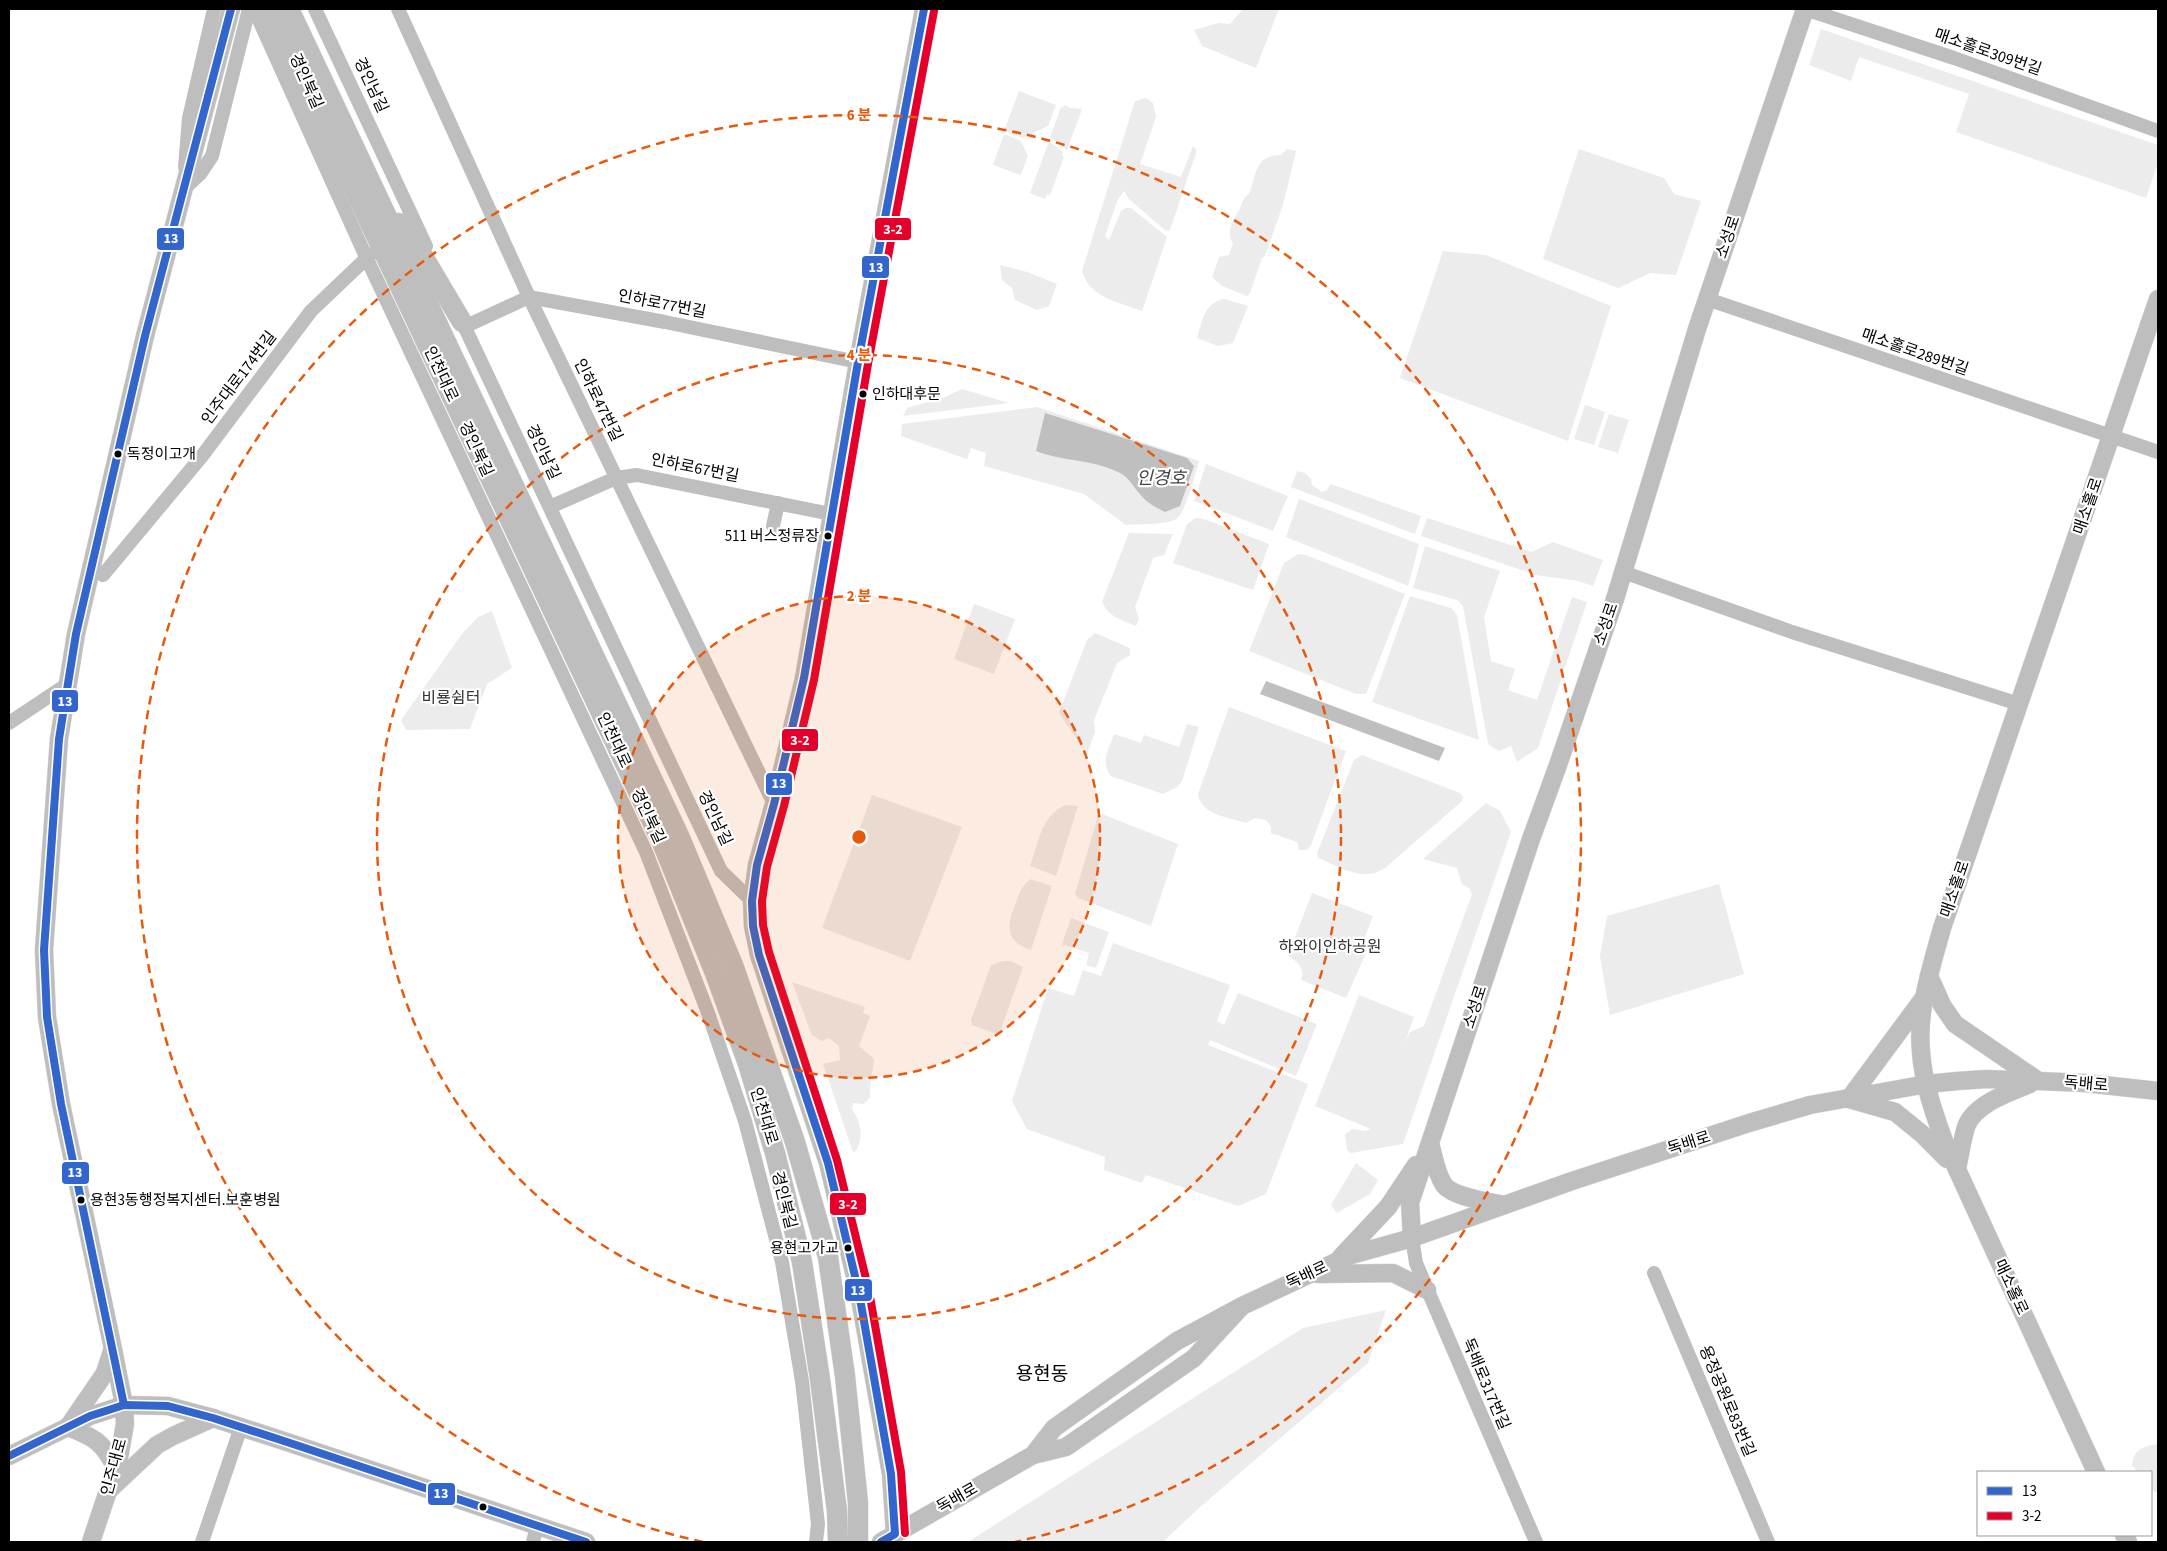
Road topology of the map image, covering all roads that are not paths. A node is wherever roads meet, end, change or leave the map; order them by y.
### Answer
1 (214, 9) edge
2 (231, 9) edge
3 (249, 9) edge
4 (254, 9) edge
5 (269, 9) edge
6 (289, 9) edge
7 (315, 9) edge
8 (398, 9) edge
9 (924, 9) edge
10 (1805, 9) edge
11 (2158, 131) edge
12 (184, 189) junction
13 (381, 203) junction
14 (369, 256) junction
15 (529, 297) junction
16 (1707, 299) junction
17 (2158, 299) edge
18 (463, 324) junction
19 (858, 362) junction
20 (2112, 435) junction
21 (2158, 452) edge
22 (616, 478) junction
23 (778, 503) junction
24 (550, 507) junction
25 (831, 514) junction
26 (773, 526) dead end
27 (97, 571) junction
28 (1623, 572) junction
29 (66, 685) junction
30 (2019, 704) junction
31 (9, 723) edge
32 (774, 804) junction
33 (752, 901) junction
34 (1930, 976) junction
35 (1925, 996) junction
36 (2038, 1081) junction
37 (1927, 1084) junction
38 (2158, 1091) edge
39 (1849, 1099) junction
40 (1430, 1143) junction
41 (1957, 1169) junction
42 (1504, 1206) junction
43 (1412, 1238) junction
44 (1337, 1261) junction
45 (1654, 1273) dead end
46 (1310, 1274) junction
47 (1427, 1290) junction
48 (1242, 1306) junction
49 (113, 1349) junction
50 (124, 1404) junction
51 (213, 1418) junction
52 (68, 1427) junction
53 (240, 1427) junction
54 (1033, 1455) junction
55 (9, 1456) edge
56 (116, 1468) junction
57 (2096, 1471) edge
58 (108, 1490) junction
59 (535, 1534) edge
60 (890, 1539) edge
61 (91, 1542) edge
62 (202, 1542) edge
63 (586, 1542) edge
64 (816, 1542) edge
65 (838, 1542) edge
66 (858, 1542) edge
67 (1536, 1542) edge
68 (1768, 1542) edge

1 - 12 street
2 - 12 main road, 인주대로
3 - 12 street
4 - 14 street, 경인북길
5 - 65 highway, 인천대로
6 - 13 highway, 인천대로
7 - 18 street, 경인남길
8 - 15 street, 인하로47번길
9 - 19 main road
10 - 11 street, 매소홀로309번길
10 - 16 main road, 소성로
12 - 27 main road, 인주대로
13 - 18 highway
13 - 66 highway, 인천대로
14 - 27 street, 인주대로174번길
14 - 64 street, 경인북길
15 - 18 street
15 - 19 street, 인하로77번길
15 - 22 street, 인하로47번길
16 - 20 street, 매소홀로289번길
16 - 28 main road, 소성로
17 - 20 main road, 매소홀로
18 - 24 street, 경인남길
19 - 25 main road
20 - 21 street, 매소홀로289번길
20 - 30 main road, 매소홀로
22 - 23 street, 인하로67번길
22 - 24 street, 인하로67번길
22 - 32 street, 인하로47번길
23 - 25 street, 인하로67번길
23 - 26 street
24 - 33 street, 경인남길
25 - 32 main road
27 - 29 main road, 인주대로
28 - 30 street
28 - 40 main road, 소성로
29 - 31 street
29 - 49 main road, 인주대로
30 - 34 main road, 매소홀로
32 - 33 main road
33 - 60 main road
34 - 35 main road, 매소홀로
34 - 36 main road
35 - 37 main road, 매소홀로
35 - 39 main road
36 - 37 main road, 독배로
36 - 38 main road, 독배로
36 - 41 main road
37 - 39 main road, 독배로
37 - 41 main road, 매소홀로
39 - 41 main road
39 - 42 main road, 독배로
40 - 42 main road
40 - 43 main road, 소성로
40 - 44 main road
41 - 57 main road, 매소홀로
42 - 43 main road, 독배로
43 - 44 main road, 독배로
43 - 47 street, 독배로317번길
44 - 46 main road, 독배로
45 - 68 street, 용정공원로83번길
46 - 47 main road
46 - 48 main road, 독배로
47 - 67 street, 독배로317번길
48 - 54 main road, 독배로
48 - 54 main road, 독배로
49 - 50 main road, 인주대로
49 - 52 main road
50 - 51 main road
50 - 52 main road
50 - 56 main road, 인주대로
51 - 53 main road
51 - 58 main road
52 - 55 main road
52 - 56 main road
53 - 59 main road
53 - 62 street
54 - 60 main road, 독배로
56 - 58 main road, 인주대로
58 - 61 main road, 인주대로
59 - 63 main road

